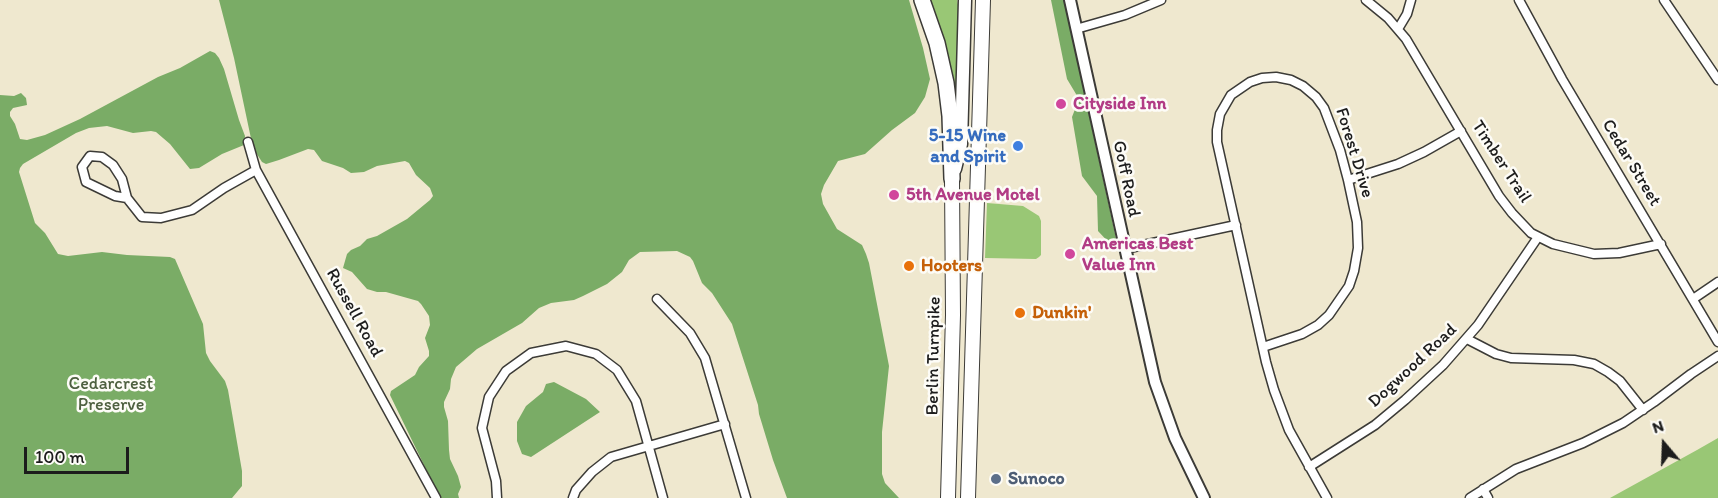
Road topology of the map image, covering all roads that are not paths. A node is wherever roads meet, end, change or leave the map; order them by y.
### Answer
1 (922, 0) edge
2 (965, 0) edge
3 (983, 0) edge
4 (1070, 0) edge
5 (1161, 0) edge
6 (1366, 0) edge
7 (1411, 0) edge
8 (1519, 0) edge
9 (1664, 0) edge
10 (1076, 28) junction
11 (1398, 29) junction
12 (1718, 80) edge
13 (1461, 131) junction
14 (248, 142) dead end
15 (256, 170) junction
16 (952, 179) junction
17 (1348, 180) junction
18 (127, 198) junction
19 (1236, 225) junction
20 (1538, 237) junction
21 (1661, 244) junction
22 (1125, 249) junction
23 (1718, 282) edge
24 (657, 299) dead end
25 (1693, 299) junction
26 (1467, 339) junction
27 (1718, 342) edge
28 (1263, 347) junction
29 (1718, 356) edge
30 (1643, 410) junction
31 (725, 424) junction
32 (649, 448) junction
33 (1309, 467) junction
34 (1483, 489) junction
35 (436, 498) edge
36 (497, 498) edge
37 (573, 498) edge
38 (663, 498) edge
39 (746, 498) edge
40 (948, 498) edge
41 (968, 498) edge
42 (1204, 498) edge
43 (1327, 498) edge
44 (1470, 498) edge
45 (1488, 498) edge

1 - 16 highway
2 - 16 main road, Berlin Turnpike
3 - 41 highway, Berlin Turnpike
4 - 10 street, Goff Road
5 - 10 street
6 - 11 street, Timber Trail
7 - 11 street
8 - 21 street, Cedar Street
9 - 12 street
10 - 22 street, Goff Road
11 - 13 street, Timber Trail
13 - 17 street
13 - 20 street, Timber Trail
14 - 15 street, Russell Road
15 - 18 street
15 - 35 street, Russell Road
16 - 40 highway, Berlin Turnpike
17 - 19 street, Forest Drive
17 - 28 street, Forest Drive
18 - 18 street
19 - 22 street
19 - 28 street, Forest Drive
20 - 21 street, Timber Trail
20 - 26 street, Dogwood Road
21 - 25 street, Cedar Street
22 - 42 street, Goff Road
23 - 25 street
24 - 31 street
25 - 27 street, Cedar Street
26 - 30 street
26 - 33 street, Dogwood Road
28 - 33 street, Forest Drive
29 - 30 street
30 - 34 street
31 - 32 street
31 - 39 street
32 - 36 street
32 - 37 street
32 - 38 street
33 - 43 street, Forest Drive
34 - 44 street
34 - 45 street

